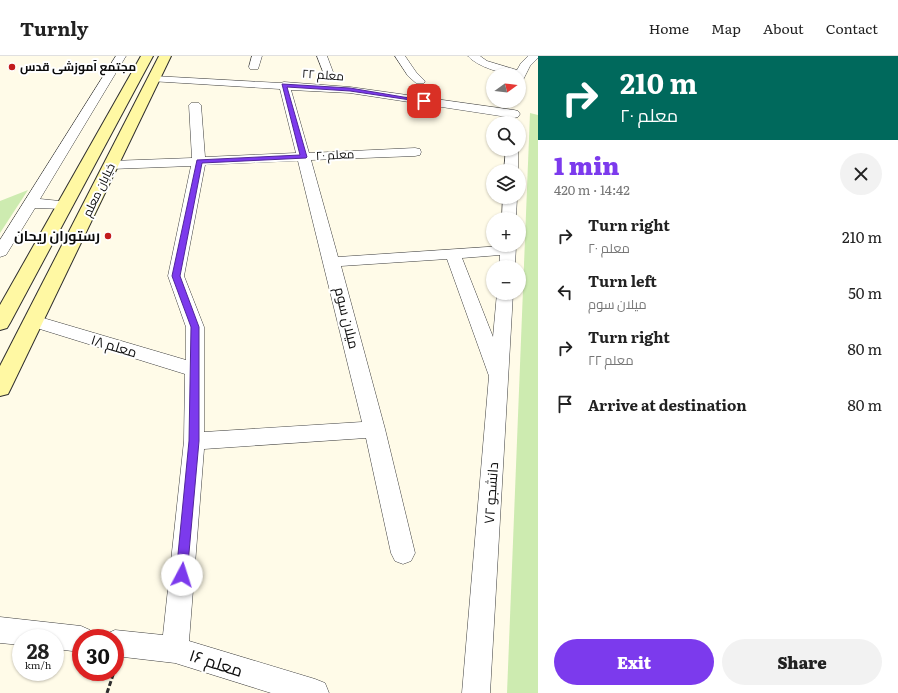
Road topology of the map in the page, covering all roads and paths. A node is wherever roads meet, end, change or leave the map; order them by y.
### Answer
1 (121, 56) edge
2 (147, 56) edge
3 (165, 56) edge
4 (256, 56) edge
5 (322, 56) edge
6 (400, 56) edge
7 (473, 56) edge
8 (534, 56) edge
9 (254, 67) dead end
10 (498, 68) edge
11 (525, 68) edge
12 (328, 72) dead end
13 (154, 79) junction
14 (420, 81) dead end
15 (284, 85) junction
16 (195, 105) dead end
17 (497, 116) edge
18 (110, 122) junction
19 (132, 123) junction
20 (415, 152) dead end
21 (304, 157) junction
22 (199, 161) junction
23 (111, 165) junction
24 (30, 203) junction
25 (65, 205) junction
26 (486, 250) edge
27 (0, 252) edge
28 (453, 254) junction
29 (333, 262) junction
30 (505, 300) edge
31 (33, 321) junction
32 (0, 323) edge
33 (195, 370) junction
34 (499, 381) junction
35 (0, 388) edge
36 (375, 429) junction
37 (194, 441) junction
38 (403, 553) dead end
39 (0, 630) edge
40 (72, 638) edge
41 (124, 643) edge
42 (175, 650) junction
43 (111, 681) edge
44 (107, 693) edge
45 (315, 693) edge
46 (476, 693) edge

1 - 24 street
2 - 18 main road, خیابان معلم
3 - 13 main road, خیابان معلم
4 - 9 street
5 - 12 street
6 - 14 street
7 - 10 street
8 - 11 street
13 - 15 street, معلم ۲۲
13 - 19 main road, خیابان معلم
15 - 17 street, معلم ۲۲
15 - 21 street, میلان سوم
16 - 22 street
18 - 19 main road
18 - 25 main road, خیابان معلم
19 - 23 main road, خیابان معلم
20 - 21 street, معلم ۲۰
21 - 22 street, معلم ۲۰
21 - 29 street, میلان سوم
22 - 23 street, معلم ۲۰
22 - 33 street
23 - 31 main road, خیابان معلم
24 - 25 street
24 - 27 street
25 - 32 main road, خیابان معلم
26 - 28 street
28 - 29 street
28 - 34 street
29 - 36 street, میلان سوم
30 - 34 street, دانشجو ۷۲
31 - 33 street, معلم ۱۸
31 - 35 main road, خیابان معلم
33 - 37 street
34 - 46 street, دانشجو ۷۲
36 - 37 street
36 - 38 street, میلان سوم
37 - 42 street
39 - 40 street
41 - 42 street, معلم ۱۶
42 - 45 street, معلم ۱۶
43 - 44 path

